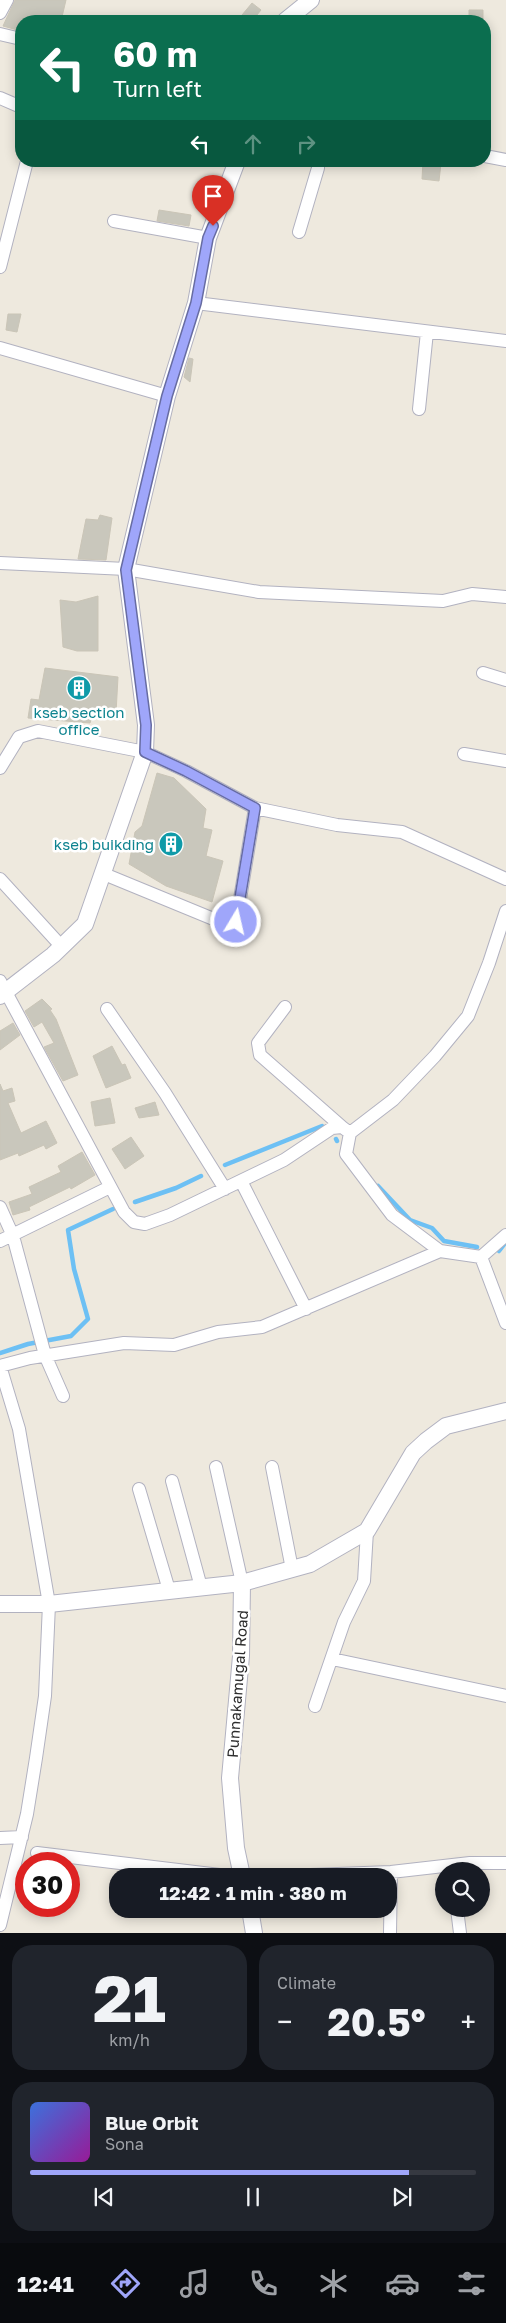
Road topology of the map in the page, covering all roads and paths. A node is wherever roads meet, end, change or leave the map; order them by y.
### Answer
1 (7, 0) edge
2 (311, 0) edge
3 (0, 13) edge
4 (292, 15) edge
5 (0, 34) edge
6 (15, 38) edge
7 (0, 98) edge
8 (15, 104) edge
9 (491, 157) edge
10 (506, 160) edge
11 (25, 167) edge
12 (236, 167) edge
13 (318, 167) edge
14 (114, 221) dead end
15 (299, 232) dead end
16 (208, 238) junction
17 (0, 268) edge
18 (196, 303) junction
19 (427, 332) junction
20 (506, 341) edge
21 (0, 348) edge
22 (167, 396) junction
23 (419, 409) dead end
24 (0, 563) edge
25 (126, 570) junction
26 (506, 597) edge
27 (483, 673) dead end
28 (506, 680) edge
29 (145, 752) junction
30 (464, 754) dead end
31 (506, 761) edge
32 (0, 768) edge
33 (255, 808) junction
34 (104, 874) junction
35 (0, 879) edge
36 (506, 879) edge
37 (506, 911) edge
38 (62, 946) junction
39 (2, 989) edge
40 (285, 1007) dead end
41 (107, 1009) dead end
42 (346, 1130) junction
43 (241, 1181) junction
44 (110, 1187) junction
45 (225, 1189) junction
46 (0, 1207) edge
47 (506, 1235) edge
48 (13, 1236) junction
49 (0, 1241) edge
50 (440, 1250) junction
51 (481, 1257) junction
52 (306, 1309) junction
53 (506, 1323) edge
54 (45, 1355) junction
55 (0, 1366) edge
56 (63, 1396) dead end
57 (506, 1411) edge
58 (216, 1467) dead end
59 (272, 1467) dead end
60 (172, 1481) dead end
61 (139, 1489) dead end
62 (367, 1531) junction
63 (292, 1569) junction
64 (242, 1584) junction
65 (201, 1587) junction
66 (169, 1590) junction
67 (0, 1604) edge
68 (49, 1604) junction
69 (332, 1659) junction
70 (506, 1696) edge
71 (315, 1706) dead end
72 (22, 1837) junction
73 (0, 1838) edge
74 (80, 1858) edge
75 (490, 1863) edge
76 (506, 1863) edge
77 (162, 1868) edge
78 (240, 1868) edge
79 (435, 1869) edge
80 (397, 1872) edge
81 (458, 1917) edge
82 (252, 1918) edge
83 (390, 1918) edge
84 (0, 1925) edge
85 (254, 1933) edge
86 (390, 1933) edge
87 (460, 1933) edge

1 - 3 street
2 - 4 street
5 - 6 street
7 - 8 street
9 - 10 street
11 - 17 street
12 - 16 street
13 - 15 street
14 - 16 street
16 - 18 street
18 - 19 street
18 - 22 street
19 - 20 street
19 - 23 street
21 - 22 street
22 - 25 street
24 - 25 street
25 - 26 street
25 - 29 street
27 - 28 street
29 - 32 street
29 - 33 street
29 - 34 street
30 - 31 street
33 - 34 street
33 - 36 street
34 - 38 street
35 - 38 street
37 - 42 street
38 - 39 street
39 - 44 street
40 - 42 street
41 - 45 street
42 - 43 street
42 - 50 street
43 - 45 street
43 - 52 street
44 - 45 street
44 - 48 street
46 - 48 street
47 - 51 street
48 - 49 street
48 - 54 street
50 - 51 street
50 - 52 street
51 - 53 street
52 - 54 street
54 - 55 street
54 - 56 street
55 - 68 street
57 - 62 street
58 - 64 street
59 - 63 street
60 - 65 street
61 - 66 street
62 - 63 street
62 - 69 street
63 - 64 street
64 - 65 street
64 - 78 street, Punnakamugal Road
65 - 66 street
66 - 68 street
67 - 68 street
68 - 72 street
69 - 70 street
69 - 71 street
72 - 73 street
72 - 84 street
74 - 77 street
75 - 76 street
79 - 80 street
81 - 87 street
82 - 85 street
83 - 86 street

